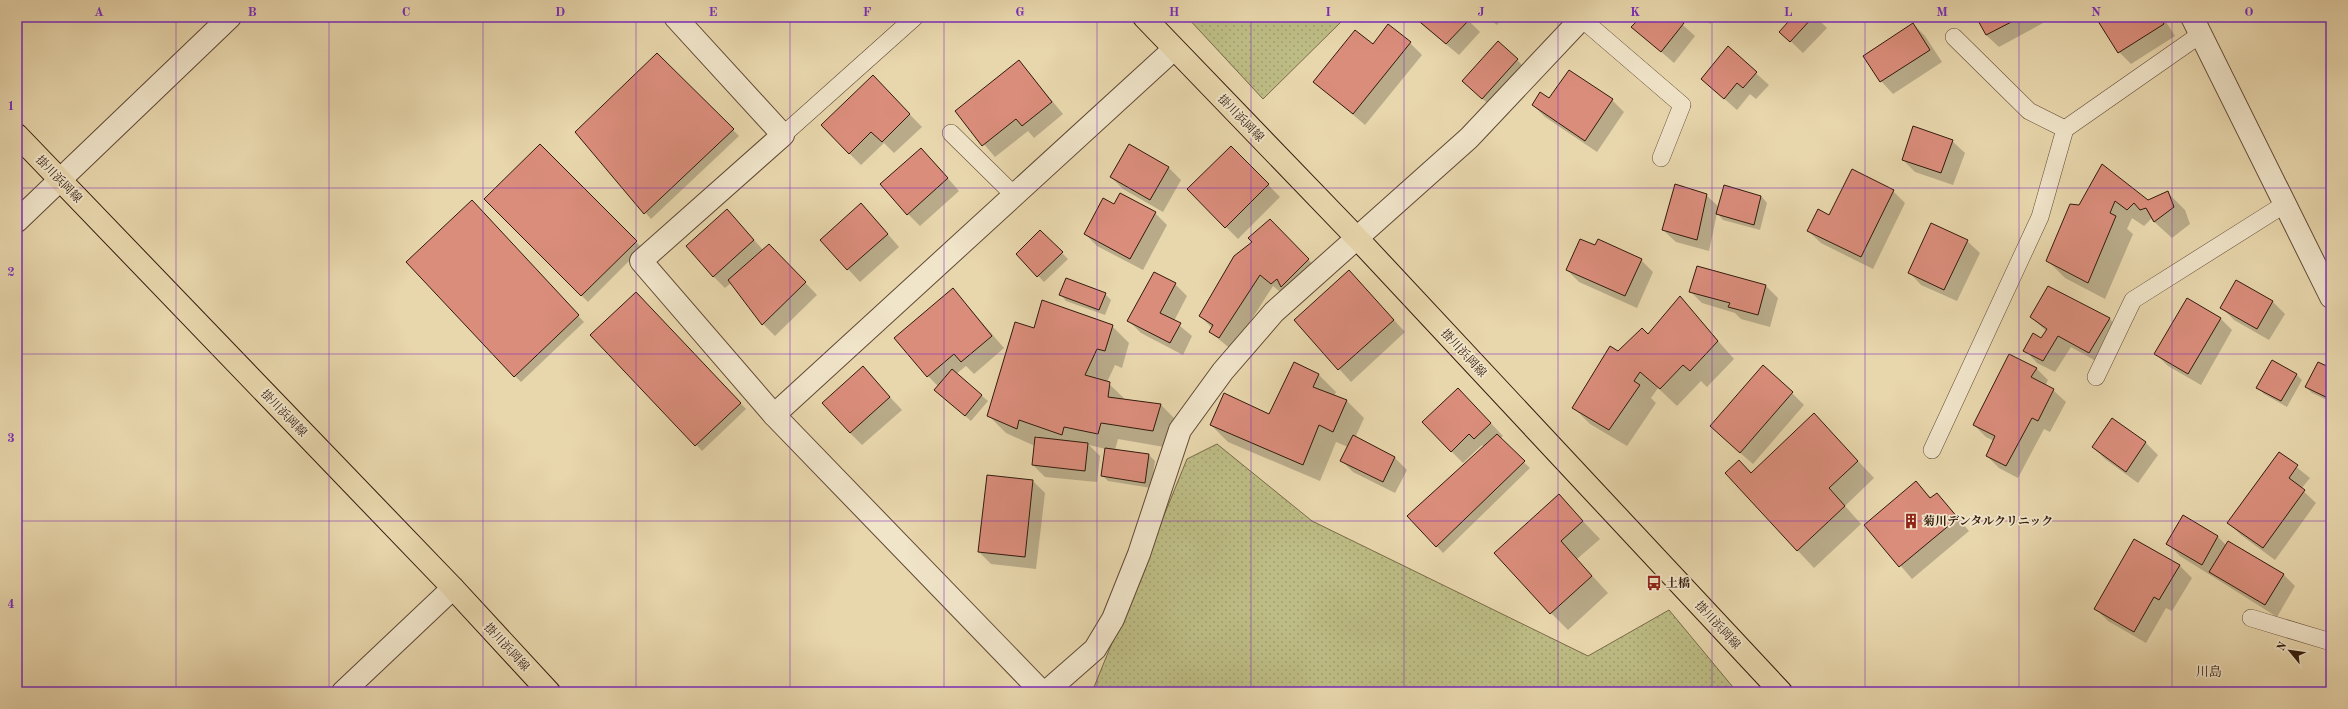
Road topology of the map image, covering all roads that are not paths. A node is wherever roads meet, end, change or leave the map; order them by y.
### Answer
1 (230, 17) edge
2 (675, 17) edge
3 (915, 17) edge
4 (1144, 17) edge
5 (1583, 18) edge
6 (2197, 26) edge
7 (1954, 37) dead end
8 (1174, 49) junction
9 (2065, 129) junction
10 (951, 133) dead end
11 (17, 135) edge
12 (783, 135) junction
13 (1661, 158) dead end
14 (60, 181) junction
15 (1014, 195) junction
16 (2285, 204) junction
17 (17, 221) edge
18 (1357, 238) junction
19 (2331, 297) edge
20 (2096, 377) dead end
21 (774, 415) junction
22 (1932, 450) dead end
23 (453, 588) junction
24 (2251, 618) dead end
25 (2331, 642) edge
26 (343, 692) edge
27 (549, 692) edge
28 (1042, 692) edge
29 (1046, 692) edge
30 (1781, 692) edge

1 - 14 street
2 - 12 street
3 - 12 lane
4 - 8 main road, 掛川浜岡線
5 - 13 lane
5 - 18 street
6 - 9 lane
6 - 16 street
7 - 9 lane
8 - 15 street
8 - 18 main road, 掛川浜岡線
9 - 22 lane
10 - 15 lane
11 - 14 main road, 掛川浜岡線
12 - 21 street
14 - 17 street
14 - 23 main road, 掛川浜岡線
15 - 21 street
16 - 19 street
16 - 20 lane
18 - 29 street
18 - 30 main road, 掛川浜岡線
21 - 28 street
23 - 26 street
23 - 27 main road, 掛川浜岡線
24 - 25 lane

